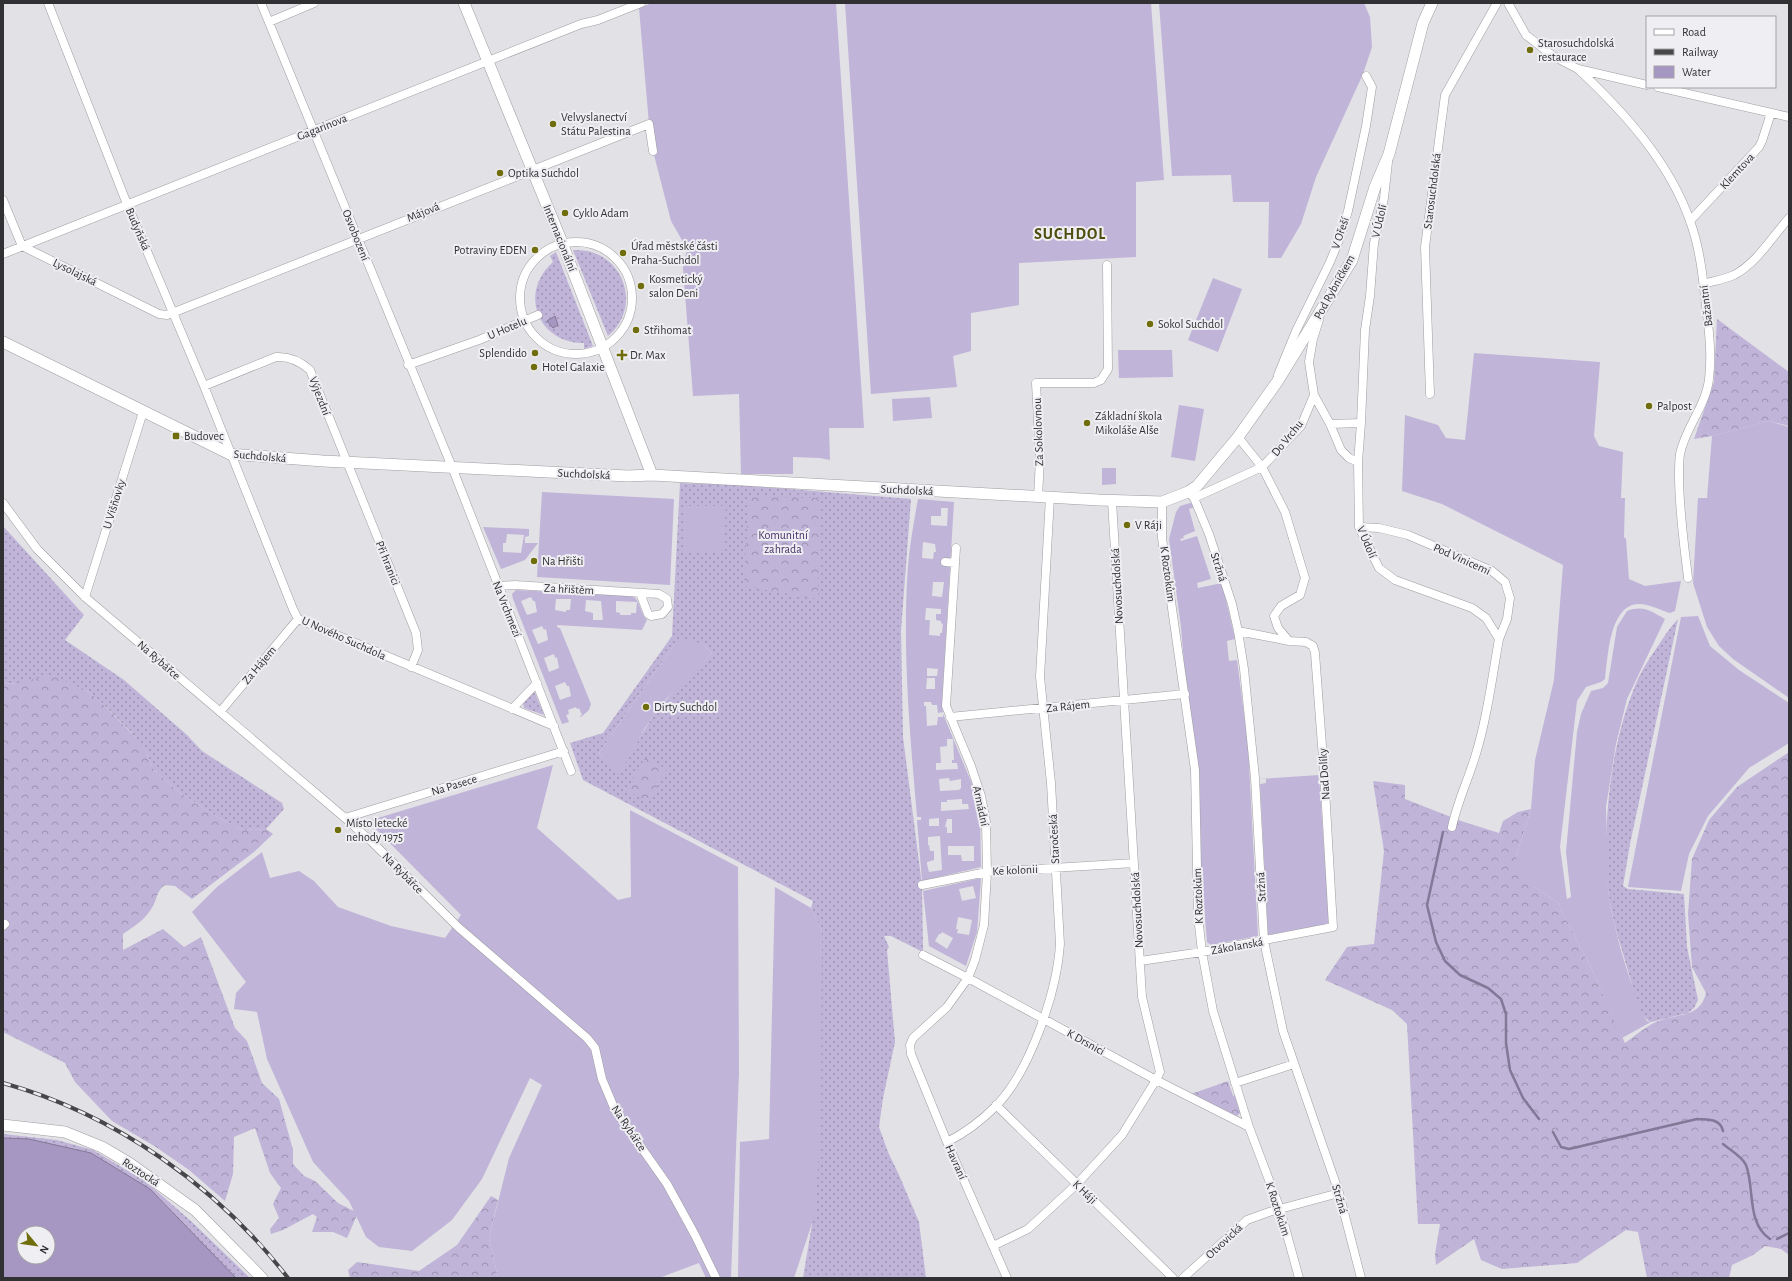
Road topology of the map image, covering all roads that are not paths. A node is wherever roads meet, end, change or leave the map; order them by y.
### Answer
1 (48, 3) edge
2 (261, 3) edge
3 (314, 3) edge
4 (464, 3) edge
5 (641, 3) edge
6 (1432, 3) edge
7 (1497, 3) edge
8 (1508, 3) edge
9 (269, 22) junction
10 (488, 61) junction
11 (1578, 69) junction
12 (1366, 76) dead end
13 (1646, 85) edge
14 (1662, 88) edge
15 (1771, 113) junction
16 (1789, 117) edge
17 (313, 131) junction
18 (653, 151) dead end
19 (1389, 154) junction
20 (532, 170) junction
21 (3, 200) edge
22 (127, 204) junction
23 (1789, 218) edge
24 (1690, 221) junction
25 (357, 239) junction
26 (563, 244) junction
27 (22, 246) junction
28 (3, 254) edge
29 (1107, 265) dead end
30 (1704, 284) junction
31 (1322, 309) junction
32 (174, 313) junction
33 (538, 314) dead end
34 (525, 320) junction
35 (3, 342) edge
36 (603, 348) junction
37 (408, 365) junction
38 (1277, 382) junction
39 (204, 386) junction
40 (1430, 394) dead end
41 (1314, 395) junction
42 (143, 412) junction
43 (1362, 423) junction
44 (1330, 424) junction
45 (1238, 437) junction
46 (230, 454) junction
47 (346, 461) junction
48 (1358, 462) junction
49 (452, 467) junction
50 (1262, 467) junction
51 (652, 476) junction
52 (1191, 495) junction
53 (1038, 497) junction
54 (1050, 497) junction
55 (1112, 501) junction
56 (1162, 502) junction
57 (3, 504) edge
58 (1359, 527) junction
59 (956, 548) dead end
60 (945, 562) dead end
61 (955, 563) junction
62 (1688, 578) dead end
63 (498, 586) junction
64 (640, 593) dead end
65 (85, 597) junction
66 (298, 619) junction
67 (1238, 631) junction
68 (1499, 639) junction
69 (1289, 641) junction
70 (411, 667) junction
71 (537, 683) junction
72 (1185, 694) junction
73 (1124, 700) junction
74 (512, 709) junction
75 (1043, 709) junction
76 (220, 712) junction
77 (950, 717) junction
78 (554, 726) junction
79 (564, 751) junction
80 (571, 771) dead end
81 (345, 818) junction
82 (1452, 827) dead end
83 (1134, 863) junction
84 (1056, 868) junction
85 (987, 872) junction
86 (922, 885) dead end
87 (1333, 927) joint
88 (1264, 941) junction
89 (1202, 952) junction
90 (923, 955) dead end
91 (1140, 961) junction
92 (968, 978) junction
93 (1043, 1018) junction
94 (910, 1045) joint
95 (1294, 1064) junction
96 (1156, 1080) junction
97 (1235, 1083) junction
98 (996, 1105) junction
99 (3, 1124) edge
100 (1249, 1127) junction
101 (947, 1142) junction
102 (1077, 1184) junction
103 (1339, 1193) junction
104 (1280, 1209) junction
105 (993, 1246) junction
106 (262, 1278) edge
107 (716, 1278) edge
108 (1007, 1278) edge
109 (1173, 1278) edge
110 (1183, 1278) edge
111 (1299, 1278) edge
112 (1361, 1278) edge

1 - 22 street, Budyňská
2 - 9 street, Osvobození
3 - 9 street
4 - 10 street, Internacionální
5 - 10 street, Gagarinova
6 - 19 street, Pod Rybníčkem
7 - 40 street, Starosuchdolská
8 - 11 street
9 - 17 street, Osvobození
10 - 17 street, Gagarinova
10 - 20 street, Internacionální
11 - 13 street
11 - 24 street, Bažantní
12 - 38 street, V Ořeší
14 - 15 street
15 - 16 street
15 - 24 street, Klemtova
17 - 22 street, Gagarinova
17 - 25 street, Osvobození
18 - 20 street, Májová
19 - 31 street, Pod Rybníčkem
19 - 43 street, V Údolí
20 - 25 street, Májová
20 - 26 street, Internacionální
21 - 27 street
22 - 27 street, Gagarinova
22 - 32 street, Budyňská
23 - 30 street
24 - 30 street, Bažantní
25 - 32 street, Májová
25 - 37 street, Osvobození
26 - 34 street
26 - 36 street, Internacionální
26 - 36 street
27 - 28 street, Gagarinova
27 - 32 street, Lysolajská
29 - 53 street, Za Sokolovnou
30 - 62 street, Bažantní
31 - 38 street, Pod Rybníčkem
31 - 41 street
32 - 39 street, Budyňská
33 - 34 street, U Hotelu
34 - 36 street
34 - 37 street, U Hotelu
35 - 42 street, Suchdolská
36 - 51 street, Internacionální
37 - 49 street, Osvobození
38 - 45 street, Pod Rybníčkem
39 - 46 street, Budyňská
39 - 47 street, Výjezdní
41 - 44 street
41 - 50 street, Do Vrchu
42 - 46 street, Suchdolská
42 - 65 street, U Višňovky
43 - 44 street
43 - 48 street, V Údolí
44 - 48 street
45 - 50 street
45 - 52 street, Pod Rybníčkem
46 - 47 street, Suchdolská
46 - 66 street, U Nového Suchdola
47 - 49 street, Suchdolská
47 - 70 street, Při hranici
48 - 58 street, V Údolí
49 - 51 street, Suchdolská
49 - 63 street, Na Vrchmezí
50 - 52 street, Do Vrchu
50 - 69 street
51 - 53 street, Suchdolská
52 - 56 street, Suchdolská
52 - 67 street, Stržná
53 - 54 street, Suchdolská
54 - 55 street, Suchdolská
54 - 75 street, Staročeská
55 - 56 street, Suchdolská
55 - 73 street, Novosuchdolská
56 - 72 street, K Roztokům
57 - 65 street, Na Rybářce
58 - 68 street, V Údolí
58 - 68 street, Pod Vinicemi
59 - 61 street, Armádní
60 - 61 street
61 - 77 street, Armádní
63 - 64 street, Za hřištěm
63 - 71 street, Na Vrchmezí
65 - 76 street, Na Rybářce
66 - 70 street, U Nového Suchdola
66 - 76 street, Za Hájem
67 - 69 street, Nad Dolíky
67 - 88 street, Stržná
68 - 82 street
69 - 87 street, Nad Dolíky
70 - 74 street, U Nového Suchdola
71 - 74 street
71 - 78 street, Na Vrchmezí
72 - 73 street, Za Rájem
72 - 89 street, K Roztokům
73 - 75 street, Za Rájem
73 - 83 street, Novosuchdolská
74 - 78 street, U Nového Suchdola
75 - 77 street, Za Rájem
75 - 84 street, Staročeská
76 - 81 street, Na Rybářce
77 - 85 street, Armádní
78 - 79 street, Na Vrchmezí
79 - 80 street
79 - 81 street, Na Pasece
81 - 107 street, Na Rybářce
83 - 84 street, Ke kolonii
83 - 91 street, Novosuchdolská
84 - 85 street, Ke kolonii
84 - 93 street, Staročeská
85 - 86 street, Ke kolonii
85 - 92 street, Armádní
87 - 88 street, Zákolanská
88 - 89 street, Zákolanská
88 - 95 street, Stržná
89 - 91 street, Zákolanská
89 - 97 street, K Roztokům
90 - 92 street, K Drsnici
91 - 96 street, Novosuchdolská
92 - 93 street, K Drsnici
92 - 94 street, Armádní
93 - 96 street, K Drsnici
93 - 98 street, Staročeská
94 - 101 street, Havraní
95 - 97 street
95 - 103 street, Stržná
96 - 100 street, K Drsnici
96 - 102 street, Novosuchdolská
97 - 100 street, K Roztokům
98 - 101 street, Staročeská
98 - 102 street, K Háji
99 - 106 street, Roztocká
100 - 104 street, K Roztokům
101 - 105 street, Havraní
102 - 105 street, Novosuchdolská
102 - 109 street, K Háji
103 - 104 street, Otvovická
103 - 112 street, Stržná
104 - 110 street, Otvovická
104 - 111 street, K Roztokům
105 - 108 street, Havraní

